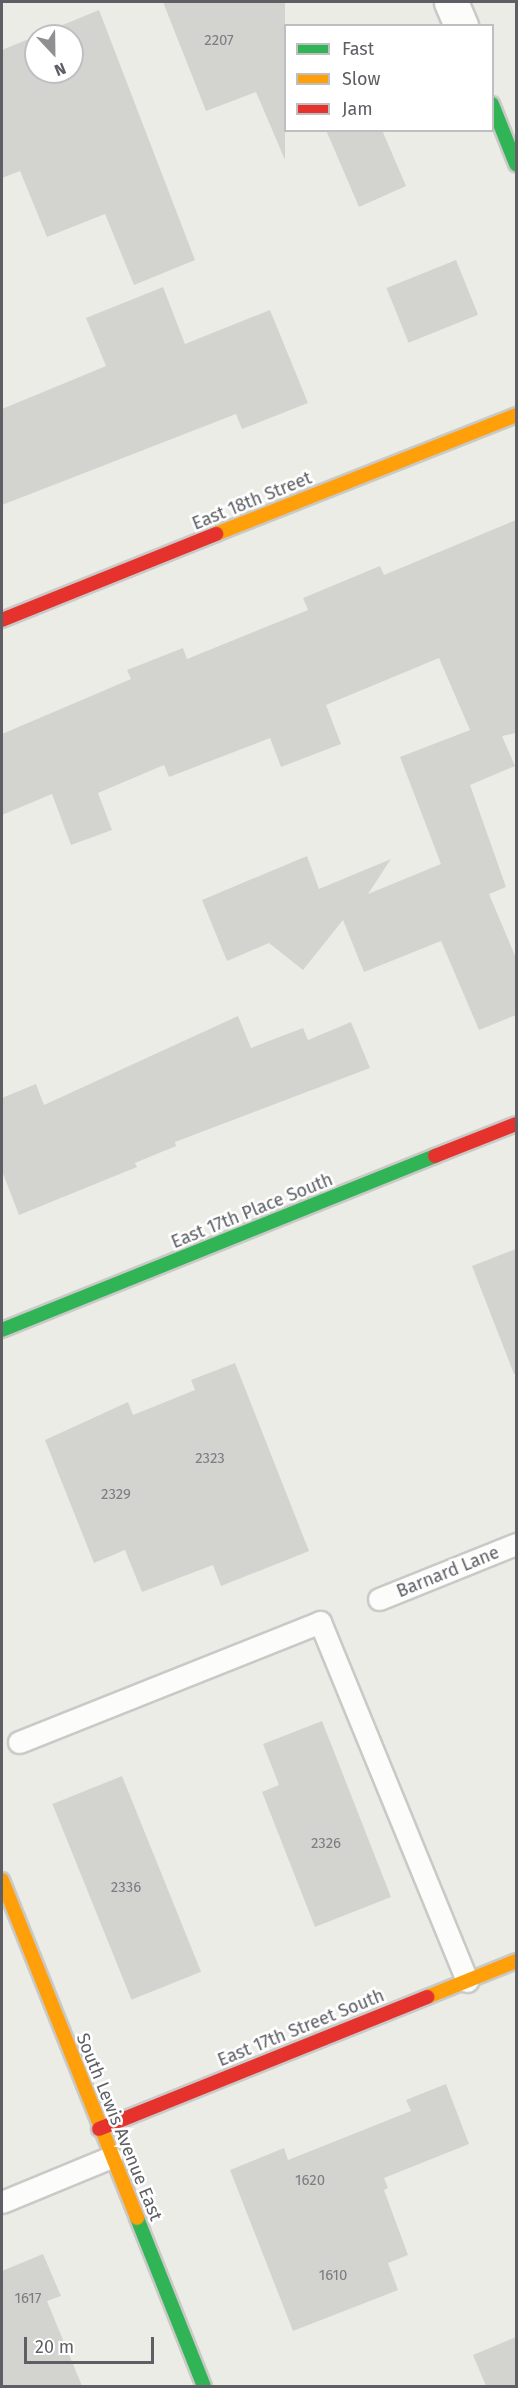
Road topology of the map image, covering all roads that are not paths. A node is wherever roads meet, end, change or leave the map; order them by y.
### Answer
1 (451, 2) edge
2 (460, 24) edge
3 (494, 109) edge
4 (516, 164) edge
5 (516, 415) edge
6 (2, 620) edge
7 (516, 1124) edge
8 (2, 1330) edge
9 (516, 1544) edge
10 (379, 1599) dead end
11 (19, 1742) dead end
12 (2, 1880) edge
13 (516, 1961) edge
14 (467, 1980) junction
15 (99, 2129) junction
16 (111, 2157) junction
17 (2, 2202) edge
18 (204, 2386) edge

1 - 2 street
3 - 4 street
5 - 6 street, East 18th Street
7 - 8 street, East 17th Place South
9 - 10 lane, Barnard Lane
11 - 14 lane
12 - 15 street, South Lewis Avenue East
13 - 14 street, East 17th Street South
14 - 15 street, East 17th Street South
15 - 16 street, South Lewis Avenue East
16 - 17 lane
16 - 18 street, South Lewis Avenue East

